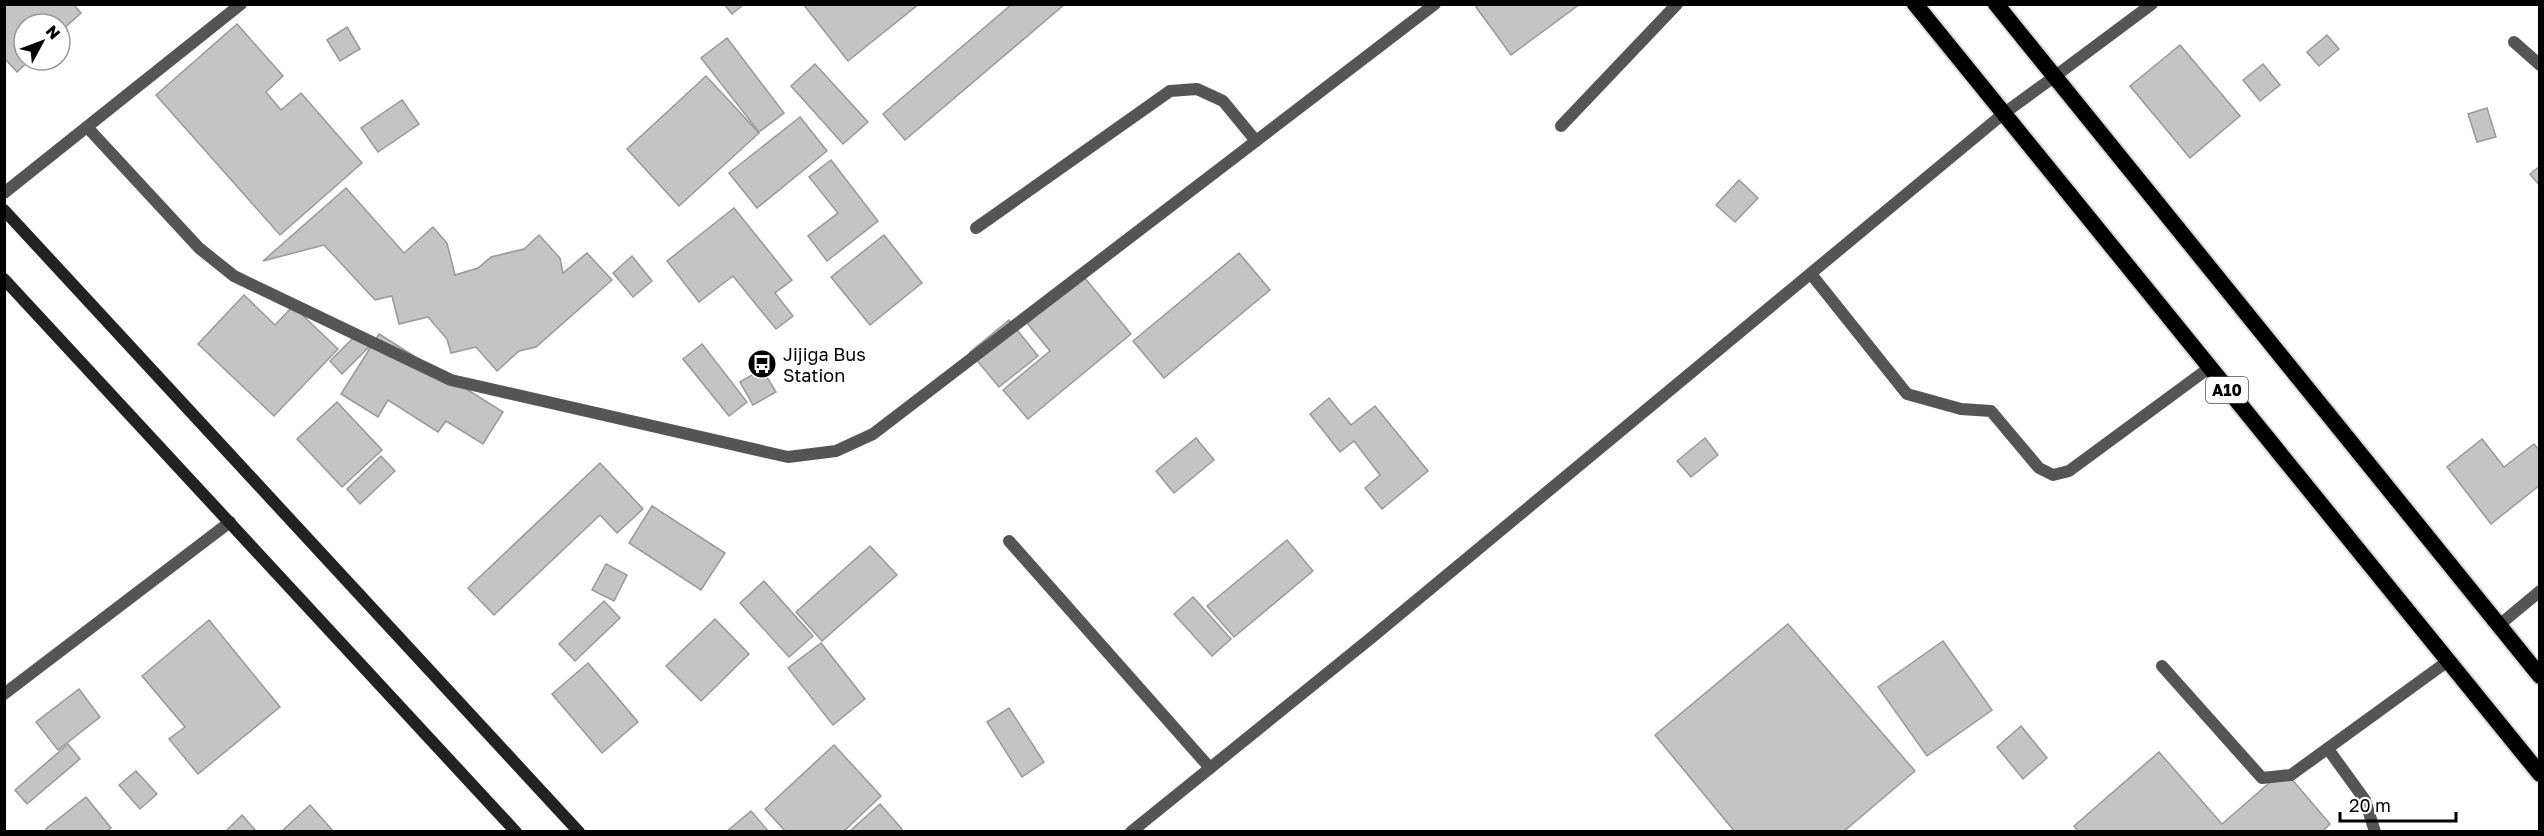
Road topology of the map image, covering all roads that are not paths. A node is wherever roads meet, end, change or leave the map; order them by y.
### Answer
1 (241, 4) edge
2 (1435, 4) edge
3 (1677, 4) edge
4 (1916, 4) edge
5 (1996, 4) edge
6 (2152, 4) edge
7 (2514, 42) dead end
8 (2540, 65) edge
9 (2054, 77) junction
10 (2003, 114) junction
11 (1561, 126) dead end
12 (87, 127) junction
13 (1256, 141) junction
14 (4, 193) edge
15 (4, 210) edge
16 (976, 228) dead end
17 (1810, 274) junction
18 (4, 279) edge
19 (2209, 368) junction
20 (230, 522) junction
21 (1009, 541) dead end
22 (2540, 591) edge
23 (2499, 626) junction
24 (2448, 661) junction
25 (2162, 666) dead end
26 (2540, 676) edge
27 (4, 694) edge
28 (2328, 748) junction
29 (1210, 768) junction
30 (2540, 774) edge
31 (516, 831) edge
32 (579, 831) edge
33 (1131, 831) edge
34 (2375, 831) edge

1 - 12 street
2 - 13 street
3 - 11 street
4 - 10 highway, A10
5 - 9 highway
6 - 9 street
7 - 8 street
9 - 10 street
9 - 23 highway
10 - 17 street
10 - 19 highway, A10
12 - 13 street
12 - 14 street
13 - 16 street
15 - 32 main road
17 - 19 street
17 - 29 street
18 - 20 main road
19 - 24 highway, A10
20 - 27 street
20 - 31 main road
21 - 29 street
22 - 23 street
23 - 26 highway
24 - 28 street
24 - 30 highway, A10
25 - 28 street
28 - 34 street
29 - 33 street

